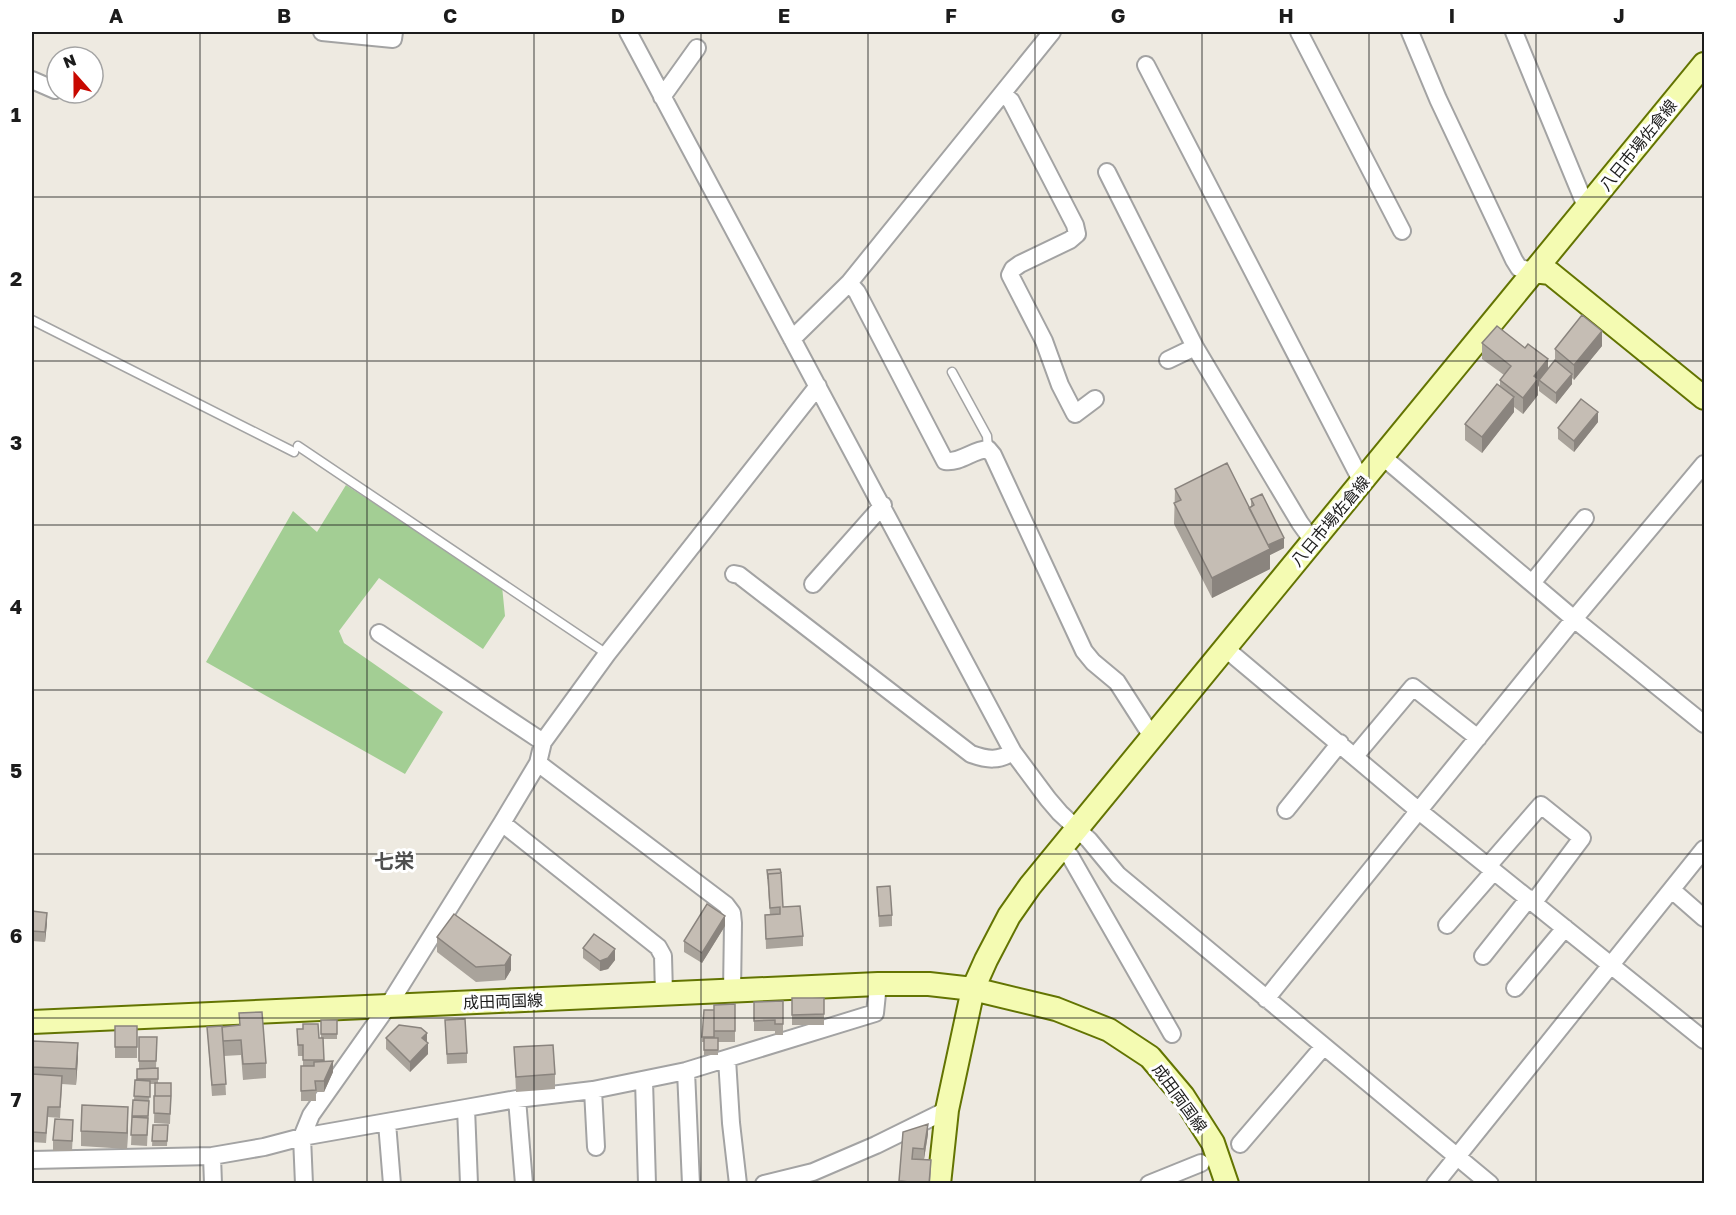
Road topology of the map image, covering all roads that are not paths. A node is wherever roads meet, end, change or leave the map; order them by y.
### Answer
1 (322, 32) edge
2 (393, 32) edge
3 (1052, 32) edge
4 (1299, 32) edge
5 (1514, 32) edge
6 (631, 33) edge
7 (1414, 33) edge
8 (697, 48) dead end
9 (1146, 65) dead end
10 (1700, 79) edge
11 (1003, 94) junction
12 (662, 97) junction
13 (1107, 172) dead end
14 (1587, 209) junction
15 (1402, 231) dead end
16 (1534, 272) junction
17 (849, 282) junction
18 (32, 320) edge
19 (792, 339) junction
20 (1195, 346) junction
21 (1168, 360) dead end
22 (952, 372) dead end
23 (818, 386) junction
24 (1704, 398) edge
25 (1095, 399) dead end
26 (987, 449) junction
27 (1383, 457) junction
28 (1704, 464) edge
29 (1362, 482) junction
30 (883, 505) junction
31 (1585, 518) dead end
32 (1313, 541) junction
33 (734, 574) dead end
34 (1532, 583) junction
35 (813, 584) dead end
36 (1574, 619) junction
37 (379, 633) dead end
38 (1226, 649) junction
39 (607, 654) junction
40 (1704, 724) edge
41 (1153, 738) junction
42 (1478, 738) junction
43 (543, 742) junction
44 (1340, 743) junction
45 (1013, 752) junction
46 (1355, 756) junction
47 (538, 763) junction
48 (1287, 810) dead end
49 (1419, 811) junction
50 (502, 823) junction
51 (1078, 828) junction
52 (1704, 849) edge
53 (1070, 856) dead end
54 (1491, 869) junction
55 (1672, 890) junction
56 (1531, 900) junction
57 (1704, 918) edge
58 (1447, 925) dead end
59 (1565, 928) junction
60 (1483, 956) dead end
61 (1611, 964) junction
62 (878, 984) junction
63 (1515, 988) dead end
64 (973, 989) junction
65 (732, 992) junction
66 (664, 994) junction
67 (1266, 999) junction
68 (388, 1006) junction
69 (32, 1022) edge
70 (1172, 1034) dead end
71 (1704, 1040) edge
72 (1324, 1046) junction
73 (728, 1059) junction
74 (686, 1071) junction
75 (644, 1080) junction
76 (593, 1090) junction
77 (516, 1099) junction
78 (466, 1107) junction
79 (947, 1110) junction
80 (387, 1123) junction
81 (302, 1137) junction
82 (1240, 1144) dead end
83 (596, 1148) dead end
84 (212, 1156) junction
85 (1456, 1156) junction
86 (32, 1160) edge
87 (1201, 1163) dead end
88 (213, 1184) edge
89 (304, 1184) edge
90 (392, 1184) edge
91 (469, 1184) edge
92 (524, 1184) edge
93 (647, 1184) edge
94 (691, 1184) edge
95 (738, 1184) edge
96 (764, 1184) edge
97 (939, 1184) edge
98 (1149, 1184) edge
99 (1227, 1184) edge
100 (1435, 1184) edge
101 (1490, 1184) edge

1 - 2 street
3 - 11 street
4 - 15 street
5 - 14 street
6 - 12 street
7 - 16 street
8 - 12 street
9 - 29 street
10 - 14 main road, 八日市場佐倉線
11 - 17 street
11 - 25 street
12 - 19 street
13 - 20 street
14 - 16 main road, 八日市場佐倉線
16 - 24 main road
16 - 27 main road, 八日市場佐倉線
17 - 19 street
17 - 26 street
18 - 39 lane
19 - 23 street
20 - 21 street
20 - 32 street
22 - 26 lane
23 - 30 street
23 - 39 street
26 - 41 street
27 - 29 main road, 八日市場佐倉線
27 - 34 street
28 - 36 street
29 - 32 main road, 八日市場佐倉線
30 - 35 street
30 - 45 street
31 - 34 street
32 - 38 main road, 八日市場佐倉線
33 - 45 street
34 - 36 street
36 - 40 street
36 - 42 street
37 - 43 street
38 - 41 main road, 八日市場佐倉線
38 - 44 street
39 - 43 street
41 - 51 main road, 八日市場佐倉線
42 - 46 street
42 - 49 street
43 - 47 street
44 - 46 street
44 - 48 street
45 - 51 street
46 - 49 street
47 - 50 street
47 - 65 street
49 - 54 street
49 - 67 street
50 - 66 street
50 - 68 street
51 - 64 main road, 八日市場佐倉線
51 - 67 street
52 - 55 street
53 - 70 street
54 - 56 street
54 - 56 street
54 - 58 street
55 - 57 street
55 - 61 street
56 - 59 street
56 - 60 street
59 - 61 street
59 - 63 street
61 - 71 street
61 - 85 street
62 - 64 main road, 成田両国線
62 - 65 main road, 成田両国線
62 - 73 street
64 - 79 main road
64 - 99 main road, 成田両国線
65 - 66 main road, 成田両国線
66 - 68 main road, 成田両国線
67 - 72 street
68 - 69 main road, 成田両国線
68 - 81 street
72 - 82 street
72 - 85 street
73 - 74 street
73 - 95 street
74 - 75 street
74 - 94 street
75 - 76 street
75 - 93 street
76 - 77 street
76 - 83 street
77 - 78 street
77 - 92 street
78 - 80 street
78 - 91 street
79 - 96 street
79 - 97 main road
80 - 81 street
80 - 90 street
81 - 84 street
81 - 89 street
84 - 86 street
84 - 88 street
85 - 100 street
85 - 101 street
87 - 98 street

